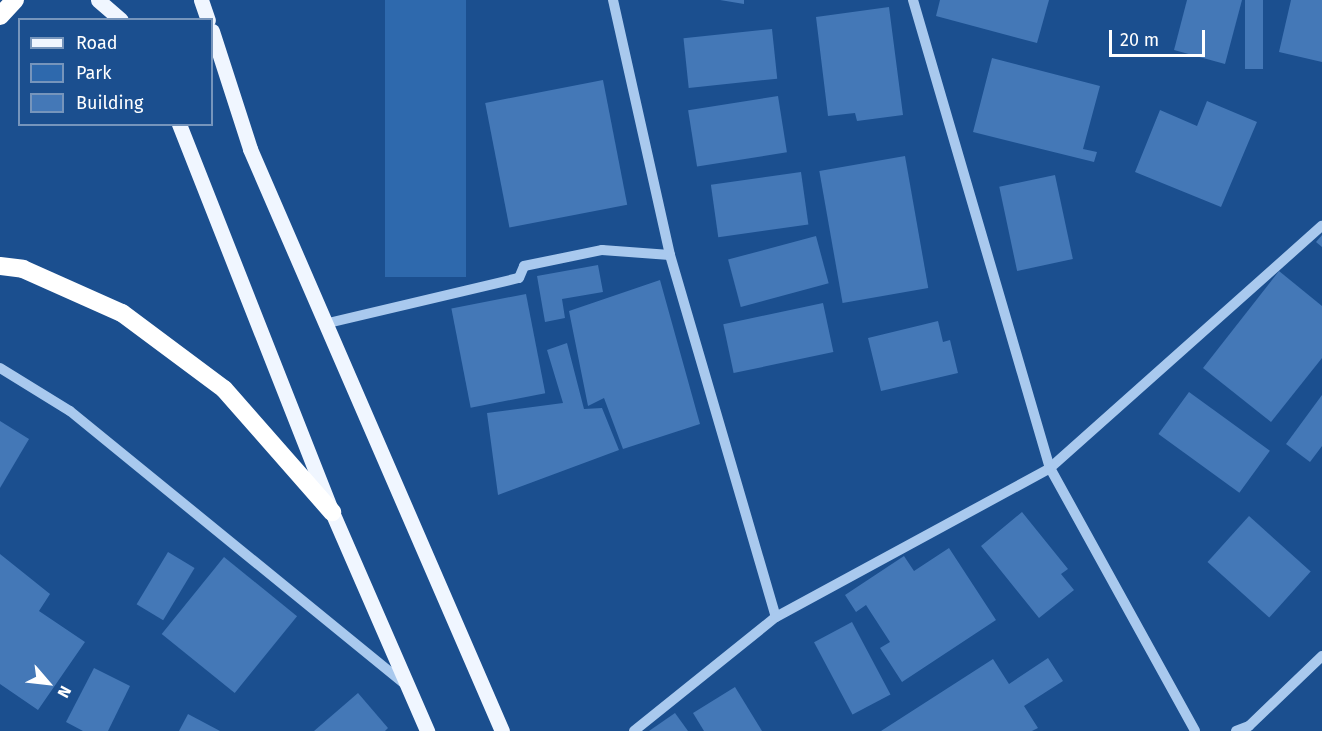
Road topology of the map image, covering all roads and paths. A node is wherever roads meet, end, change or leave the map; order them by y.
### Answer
1 (15, 0) edge
2 (98, 0) edge
3 (201, 0) edge
4 (613, 0) edge
5 (913, 0) edge
6 (0, 16) edge
7 (119, 18) edge
8 (207, 18) edge
9 (213, 34) edge
10 (180, 126) edge
11 (1322, 226) edge
12 (670, 255) junction
13 (0, 266) edge
14 (324, 324) junction
15 (0, 368) edge
16 (1050, 468) junction
17 (332, 513) junction
18 (776, 617) junction
19 (1322, 656) edge
20 (406, 684) junction
21 (1253, 728) edge
22 (427, 731) edge
23 (502, 731) edge
24 (634, 731) edge
25 (1195, 731) edge
26 (1236, 731) edge

1 - 6 highway
2 - 7 main road
3 - 8 main road
4 - 12 street
5 - 16 street
9 - 14 main road
10 - 17 main road
11 - 16 street
12 - 14 street
12 - 18 street
13 - 17 highway
14 - 23 main road
15 - 20 street
16 - 18 street
16 - 25 street
17 - 20 main road
18 - 24 street
19 - 21 street
20 - 22 main road
21 - 26 street

